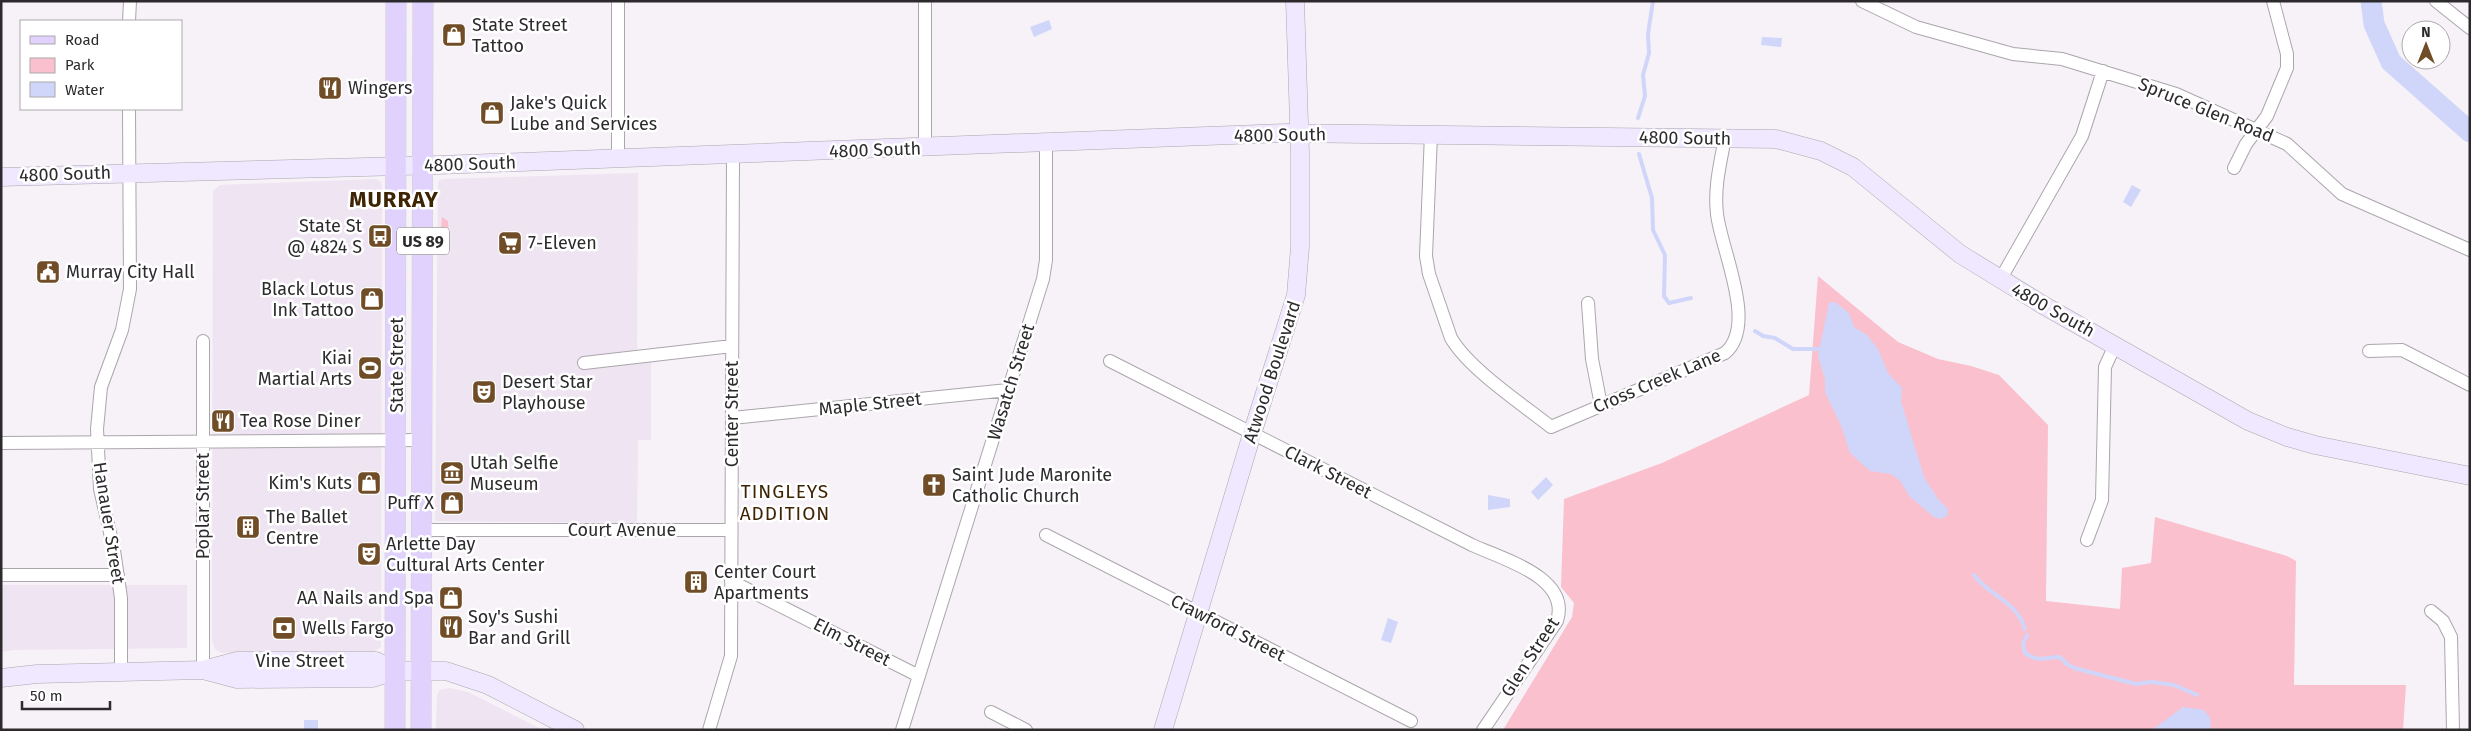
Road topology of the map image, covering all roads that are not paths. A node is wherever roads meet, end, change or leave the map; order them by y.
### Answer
1 (130, 1) edge
2 (396, 1) edge
3 (423, 1) edge
4 (618, 1) edge
5 (925, 1) edge
6 (1295, 1) edge
7 (1862, 1) edge
8 (2273, 1) edge
9 (2436, 1) edge
10 (130, 20) edge
11 (2470, 28) edge
12 (2103, 71) junction
13 (129, 110) edge
14 (2256, 131) junction
15 (1299, 134) junction
16 (1431, 134) junction
17 (1725, 138) junction
18 (1046, 143) junction
19 (925, 148) junction
20 (732, 155) junction
21 (618, 158) junction
22 (396, 166) junction
23 (423, 166) junction
24 (2234, 168) dead end
25 (129, 172) junction
26 (1, 176) edge
27 (2470, 250) edge
28 (2000, 280) junction
29 (1588, 304) dead end
30 (203, 341) dead end
31 (2115, 345) junction
32 (732, 346) junction
33 (2369, 351) dead end
34 (1110, 361) dead end
35 (584, 363) dead end
36 (2470, 385) edge
37 (1008, 390) junction
38 (1602, 405) junction
39 (732, 418) junction
40 (1252, 434) junction
41 (397, 440) junction
42 (422, 440) junction
43 (203, 441) junction
44 (97, 442) junction
45 (1, 443) edge
46 (2470, 476) edge
47 (422, 530) junction
48 (731, 530) junction
49 (1046, 535) dead end
50 (2087, 540) dead end
51 (1, 574) edge
52 (118, 575) junction
53 (731, 581) junction
54 (1546, 582) joint
55 (2431, 610) dead end
56 (1199, 613) junction
57 (203, 670) junction
58 (395, 671) junction
59 (421, 671) junction
60 (121, 672) junction
61 (919, 676) junction
62 (1, 678) edge
63 (991, 712) dead end
64 (1411, 721) dead end
65 (1488, 727) edge
66 (396, 730) edge
67 (422, 730) edge
68 (575, 730) edge
69 (709, 730) edge
70 (902, 730) edge
71 (1026, 730) edge
72 (1163, 730) edge
73 (2453, 730) edge

1 - 10 street
2 - 22 main road, State Street / US 89
3 - 23 main road, State Street / US 89
4 - 21 street
5 - 19 street
6 - 15 street, Atwood Boulevard
7 - 12 street, Spruce Glen Road
8 - 14 street
9 - 11 street
12 - 14 street, Spruce Glen Road
12 - 28 street
13 - 25 street, Hanauer Street
14 - 24 street
14 - 27 street, Spruce Glen Road
15 - 16 street, 4800 South
15 - 18 street, 4800 South
15 - 40 street, Atwood Boulevard
16 - 17 street, 4800 South
16 - 38 street, Cross Creek Lane
17 - 28 street, 4800 South
17 - 38 street, Cross Creek Lane
18 - 19 street, 4800 South
18 - 37 street, Wasatch Street
19 - 20 street, 4800 South
20 - 21 street, 4800 South
20 - 32 street, Center Street
21 - 23 street, 4800 South
22 - 23 street, 4800 South
22 - 25 street, 4800 South
22 - 41 main road, State Street / US 89
23 - 42 main road, State Street / US 89
25 - 26 street, 4800 South
25 - 44 street, Hanauer Street
28 - 31 street, 4800 South
29 - 38 street
30 - 43 street, Poplar Street
31 - 46 street, 4800 South
31 - 50 street
32 - 35 street
32 - 39 street, Center Street
33 - 36 street
34 - 40 street, Clark Street
37 - 39 street, Maple Street
37 - 61 street, Wasatch Street
39 - 48 street, Center Street
40 - 54 street, Clark Street
40 - 56 street, Atwood Boulevard
41 - 42 street
41 - 43 street
41 - 58 main road, State Street / US 89
42 - 47 main road, State Street / US 89
43 - 44 street
43 - 57 street, Poplar Street
44 - 45 street
44 - 52 street, Hanauer Street
47 - 48 street, Court Avenue
47 - 59 main road, State Street / US 89
48 - 53 street, Center Street
49 - 56 street, Crawford Street
51 - 52 street
52 - 60 street, Hanauer Street
53 - 61 street, Elm Street
53 - 69 street, Center Street
54 - 65 street, Glen Street
55 - 73 street
56 - 64 street, Crawford Street
56 - 72 street, Atwood Boulevard
57 - 58 street, Vine Street
57 - 60 street, Vine Street
58 - 59 street, Vine Street
58 - 66 main road, State Street / US 89
59 - 67 main road, State Street / US 89
59 - 68 street, Vine Street
60 - 62 street, Vine Street
61 - 70 street, Wasatch Street
63 - 71 street

